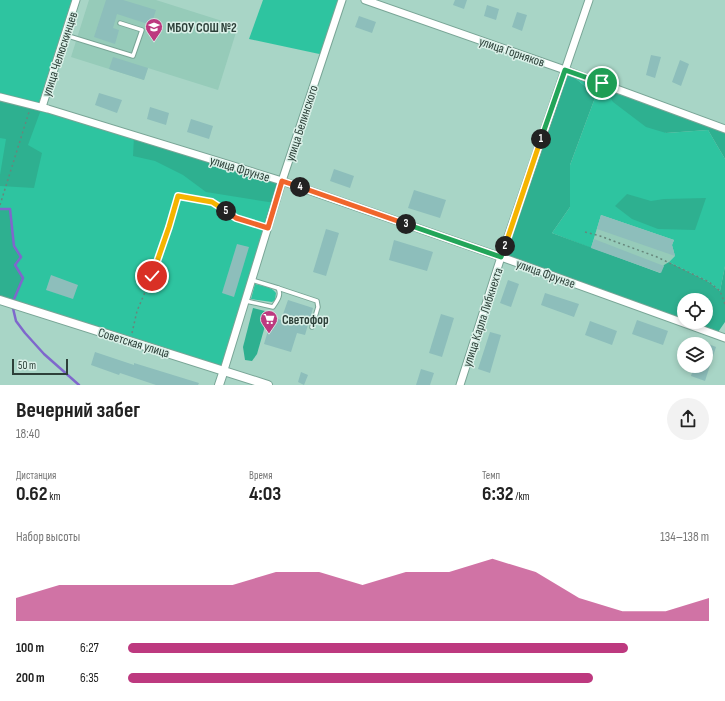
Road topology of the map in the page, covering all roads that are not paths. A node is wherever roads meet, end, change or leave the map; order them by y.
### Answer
1 (76, 0) edge
2 (342, 0) edge
3 (365, 0) edge
4 (589, 0) edge
5 (120, 23) dead end
6 (65, 35) junction
7 (565, 70) junction
8 (0, 97) edge
9 (42, 108) junction
10 (725, 129) edge
11 (282, 181) junction
12 (501, 257) junction
13 (252, 280) junction
14 (278, 288) junction
15 (0, 300) edge
16 (245, 301) junction
17 (312, 327) dead end
18 (725, 338) edge
19 (224, 370) junction
20 (219, 385) edge
21 (268, 385) edge
22 (460, 385) edge

1 - 6 street, улица Челюскинцев
2 - 11 street, улица Белинского
3 - 7 street, улица Горняков
4 - 7 street, улица Карла Либкнехта
5 - 6 lane
6 - 9 street, улица Челюскинцев
7 - 10 street, улица Горняков
7 - 12 street, улица Карла Либкнехта
8 - 9 street, улица Фрунзе
9 - 11 street, улица Фрунзе
11 - 12 street, улица Фрунзе
11 - 13 street, улица Белинского
12 - 18 street, улица Фрунзе
12 - 22 street, улица Карла Либкнехта
13 - 14 lane
13 - 16 street, улица Белинского
14 - 16 lane
14 - 17 lane
15 - 19 street, Советская улица
16 - 19 street, улица Белинского
19 - 20 street, улица Белинского
19 - 21 street, Советская улица

